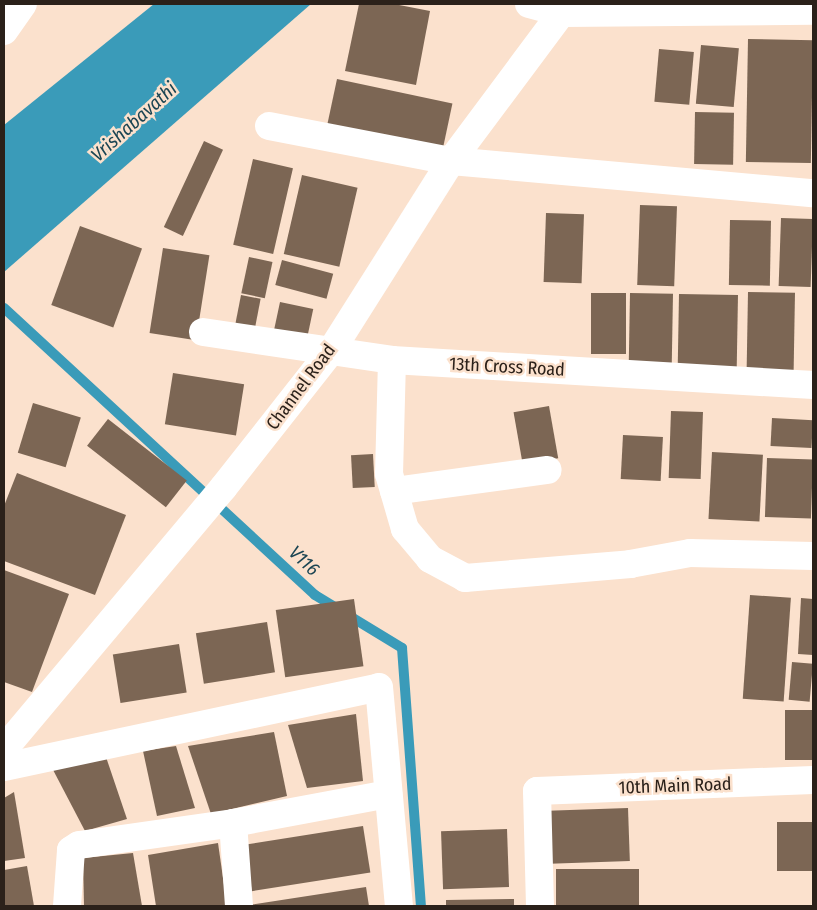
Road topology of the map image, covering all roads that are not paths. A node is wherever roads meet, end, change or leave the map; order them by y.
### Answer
1 (23, 4) edge
2 (529, 4) edge
3 (566, 8) edge
4 (813, 11) edge
5 (4, 30) edge
6 (269, 126) dead end
7 (451, 161) junction
8 (813, 193) edge
9 (203, 332) dead end
10 (330, 351) junction
11 (392, 360) junction
12 (813, 385) edge
13 (548, 470) dead end
14 (394, 491) junction
15 (813, 556) edge
16 (4, 749) edge
17 (4, 767) edge
18 (813, 780) edge
19 (388, 794) junction
20 (233, 823) junction
21 (67, 906) edge
22 (239, 906) edge
23 (399, 906) edge
24 (540, 906) edge

1 - 5 street
2 - 3 street
3 - 4 street
3 - 7 street, Channel Road
6 - 7 street
7 - 8 street
7 - 10 street, Channel Road
9 - 10 street, 13th Cross Road
10 - 11 street, 13th Cross Road
10 - 16 street, Channel Road
11 - 12 street, 13th Cross Road
11 - 14 street
13 - 14 street
14 - 15 street
17 - 19 street
18 - 24 street, 10th Main Road
19 - 20 street
19 - 23 street
20 - 21 street
20 - 22 street

